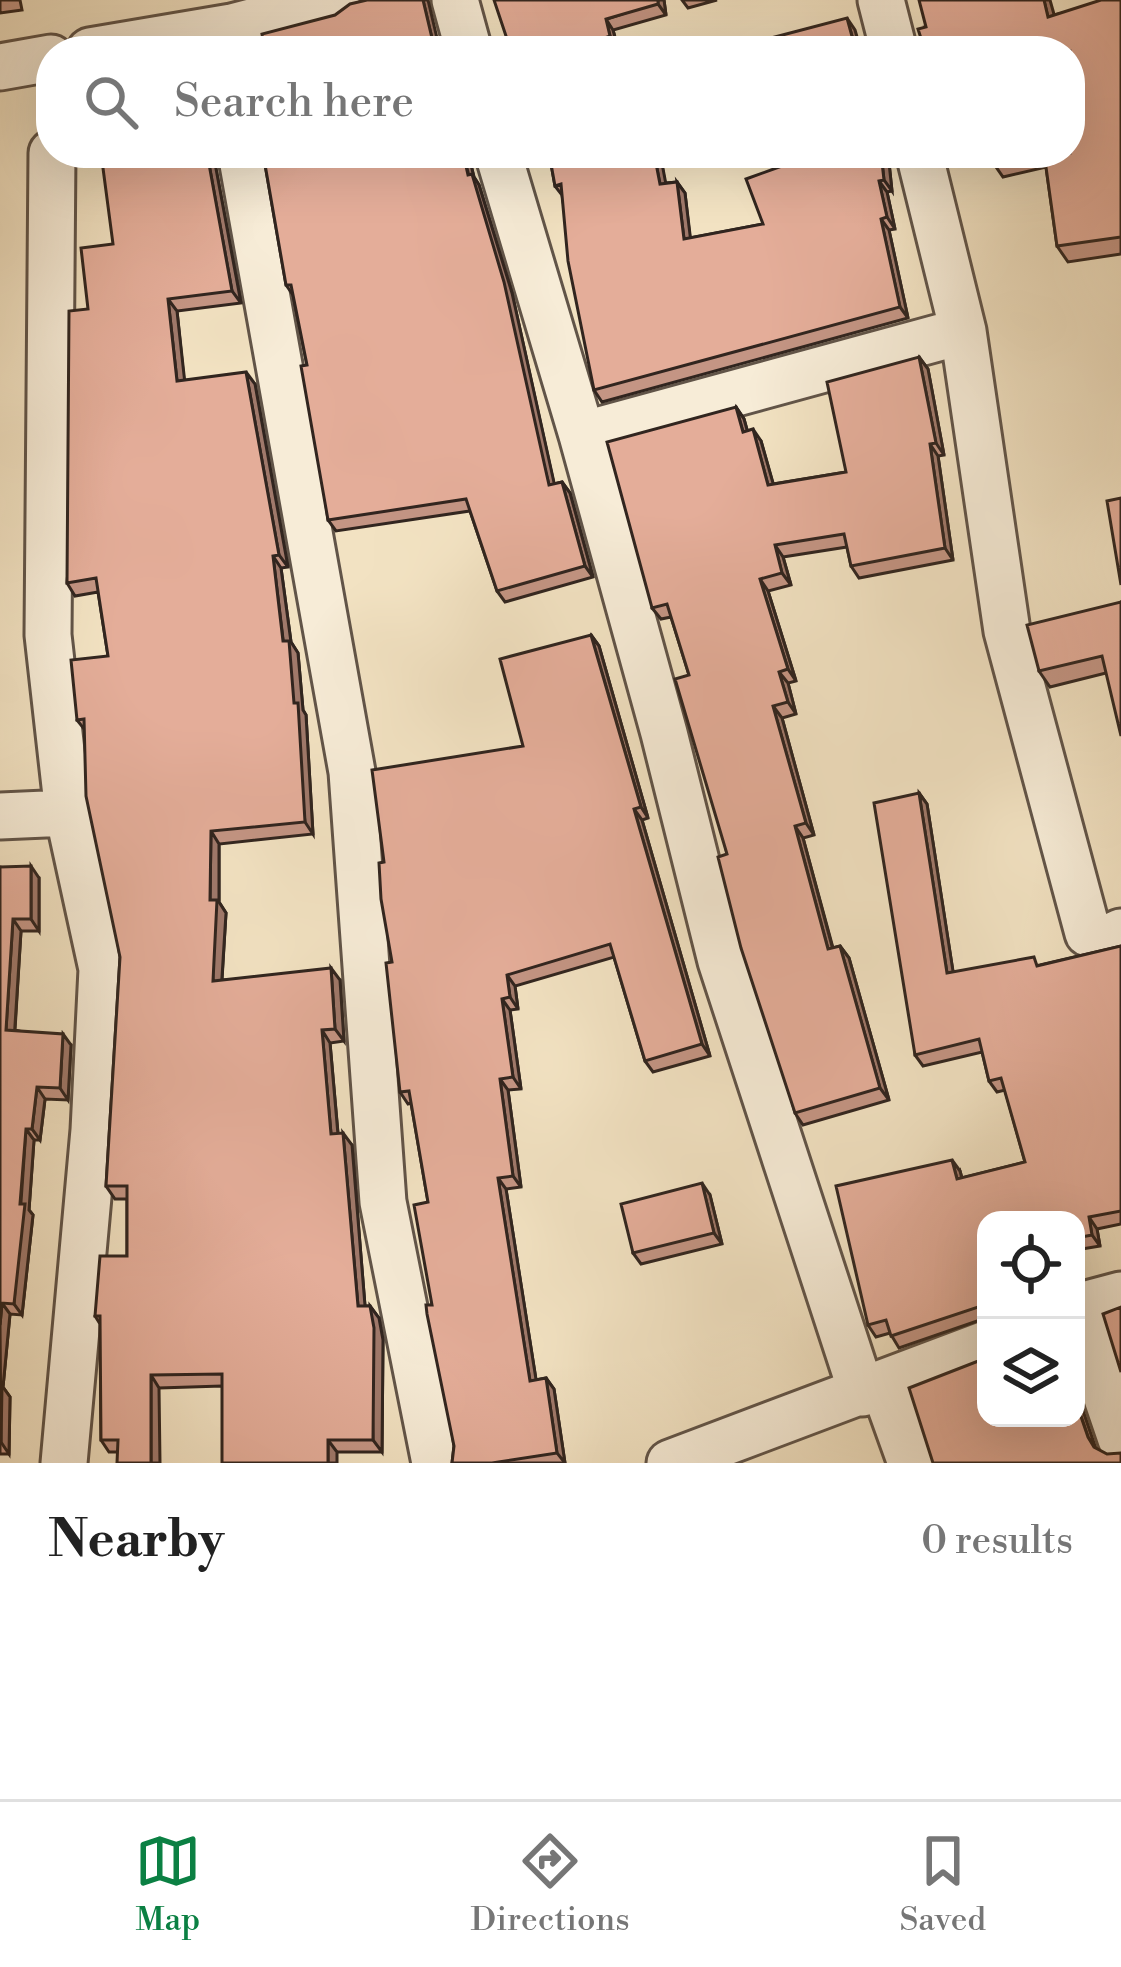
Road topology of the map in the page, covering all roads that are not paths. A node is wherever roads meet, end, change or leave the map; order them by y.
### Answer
1 (336, 0) edge
2 (455, 0) edge
3 (881, 0) edge
4 (241, 36) edge
5 (465, 36) edge
6 (890, 36) edge
7 (36, 61) edge
8 (0, 67) edge
9 (52, 168) edge
10 (244, 168) edge
11 (502, 168) edge
12 (923, 168) edge
13 (964, 331) junction
14 (582, 435) junction
15 (68, 813) junction
16 (0, 816) edge
17 (1121, 932) edge
18 (1121, 1295) edge
19 (1085, 1305) edge
20 (1080, 1319) edge
21 (977, 1347) edge
22 (872, 1389) junction
23 (1121, 1439) edge
24 (64, 1463) edge
25 (435, 1463) edge
26 (670, 1463) edge
27 (911, 1463) edge

1 - 4 street
2 - 5 street
3 - 6 street
7 - 8 street
9 - 15 street
10 - 25 street
11 - 14 street
12 - 13 street
13 - 14 street
13 - 17 street
14 - 22 street
15 - 16 street
15 - 24 street
18 - 19 street
20 - 23 street
21 - 22 street
22 - 26 street
22 - 27 street

